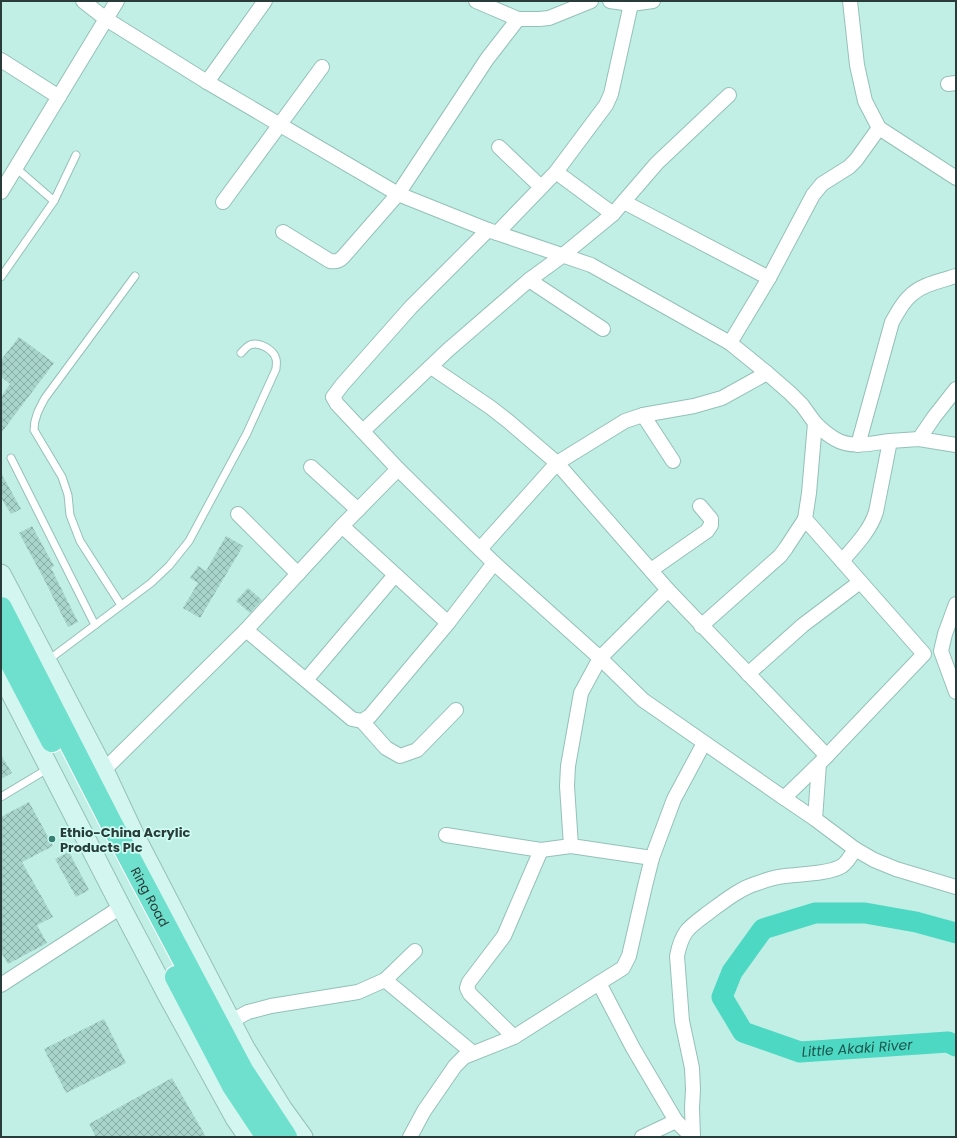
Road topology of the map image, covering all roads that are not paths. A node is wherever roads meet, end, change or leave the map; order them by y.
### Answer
1 (83, 1) edge
2 (117, 1) edge
3 (265, 1) edge
4 (476, 1) edge
5 (591, 1) edge
6 (610, 1) edge
7 (653, 1) edge
8 (850, 1) edge
9 (631, 4) junction
10 (106, 18) junction
11 (518, 20) junction
12 (1, 60) edge
13 (322, 66) dead end
14 (207, 82) junction
15 (729, 95) dead end
16 (59, 97) junction
17 (280, 125) junction
18 (879, 128) junction
19 (499, 147) dead end
20 (76, 155) dead end
21 (16, 168) junction
22 (556, 172) junction
23 (956, 178) edge
24 (541, 187) junction
25 (1, 192) edge
26 (398, 194) junction
27 (54, 201) junction
28 (223, 202) dead end
29 (624, 202) junction
30 (613, 214) junction
31 (492, 231) junction
32 (283, 232) dead end
33 (562, 256) junction
34 (135, 276) dead end
35 (956, 276) edge
36 (1, 277) edge
37 (769, 278) junction
38 (529, 280) junction
39 (603, 329) dead end
40 (730, 343) junction
41 (241, 353) dead end
42 (431, 367) junction
43 (767, 373) junction
44 (956, 389) edge
45 (643, 415) junction
46 (815, 424) junction
47 (363, 431) junction
48 (919, 439) junction
49 (890, 441) junction
50 (956, 444) edge
51 (858, 446) junction
52 (11, 458) dead end
53 (673, 460) dead end
54 (557, 463) junction
55 (312, 467) dead end
56 (398, 469) junction
57 (700, 506) dead end
58 (358, 510) junction
59 (238, 514) dead end
60 (805, 519) junction
61 (342, 526) junction
62 (480, 549) junction
63 (842, 561) junction
64 (494, 563) junction
65 (651, 570) junction
66 (1, 574) edge
67 (298, 574) junction
68 (395, 575) junction
69 (860, 582) junction
70 (668, 590) junction
71 (956, 604) edge
72 (121, 606) junction
73 (1, 608) edge
74 (448, 623) junction
75 (95, 625) junction
76 (701, 626) junction
77 (246, 630) junction
78 (951, 636) edge
79 (1, 643) edge
80 (941, 651) junction
81 (924, 654) junction
82 (600, 658) junction
83 (47, 661) junction
84 (1, 674) edge
85 (748, 674) junction
86 (306, 680) junction
87 (956, 692) edge
88 (456, 710) dead end
89 (362, 721) junction
90 (704, 743) junction
91 (823, 760) junction
92 (49, 768) junction
93 (104, 770) junction
94 (1, 797) edge
95 (784, 798) junction
96 (815, 819) junction
97 (446, 835) dead end
98 (572, 846) junction
99 (855, 849) junction
100 (541, 850) junction
101 (652, 858) junction
102 (956, 887) edge
103 (120, 907) junction
104 (415, 951) dead end
105 (385, 980) junction
106 (599, 983) junction
107 (1, 985) edge
108 (231, 1021) junction
109 (514, 1037) junction
110 (472, 1053) junction
111 (676, 1120) junction
112 (248, 1137) edge
113 (267, 1137) edge
114 (286, 1137) edge
115 (303, 1137) edge
116 (410, 1137) edge
117 (642, 1137) edge
118 (692, 1137) edge

1 - 10 street
2 - 10 street
3 - 14 street
4 - 11 street
5 - 11 street
6 - 9 street
7 - 9 street
8 - 18 street
9 - 22 street
10 - 14 street
10 - 16 street
11 - 26 street
12 - 16 street
13 - 17 street
14 - 17 street
15 - 29 street
16 - 21 street
17 - 26 street
17 - 28 street
18 - 23 street
18 - 37 street
19 - 24 street
20 - 27 lane
21 - 25 street
21 - 27 lane
22 - 24 street
22 - 30 street
24 - 31 street
26 - 31 street
26 - 32 street
27 - 36 lane
29 - 30 street
29 - 37 street
30 - 33 street
31 - 33 street
31 - 47 street
33 - 38 street
33 - 40 street
34 - 72 lane
35 - 51 street
37 - 40 street
38 - 39 street
38 - 42 street
40 - 43 street
41 - 72 lane
42 - 47 street
42 - 54 street
43 - 45 street
43 - 46 street
44 - 48 street
45 - 53 street
45 - 54 street
46 - 51 street
46 - 60 street
47 - 56 street
48 - 49 street
48 - 50 street
49 - 51 street
49 - 63 street
52 - 75 lane
54 - 62 street
54 - 65 street
55 - 58 street
56 - 58 street
56 - 62 street
57 - 65 street
58 - 61 street
59 - 67 street
60 - 63 street
60 - 76 street
61 - 67 street
61 - 68 street
62 - 64 street
63 - 69 street
64 - 74 street
64 - 82 street
65 - 70 street
66 - 83 street
67 - 77 street
68 - 74 street
68 - 86 street
69 - 81 street
69 - 85 street
70 - 76 street
70 - 82 street
71 - 78 street
72 - 75 lane
73 - 114 highway, Ring Road
74 - 89 street
75 - 83 lane
76 - 85 street
77 - 86 street
77 - 93 street
78 - 80 street
79 - 113 highway, Ring Road
80 - 81 street
80 - 87 street
81 - 91 street
82 - 90 street
82 - 98 street
83 - 93 street
84 - 92 street
85 - 91 street
86 - 89 street
88 - 89 street
90 - 95 street
90 - 101 street
91 - 95 street
91 - 96 street
92 - 94 lane
92 - 103 street
93 - 108 street
95 - 96 street
96 - 99 street
97 - 100 street
98 - 100 street
98 - 101 street
99 - 102 street
99 - 118 street
100 - 109 street
101 - 106 street
103 - 107 street
103 - 112 street
104 - 105 street
105 - 108 street
105 - 110 street
106 - 109 street
106 - 111 street
108 - 115 street
109 - 110 street
110 - 116 street
111 - 117 street
111 - 118 street

